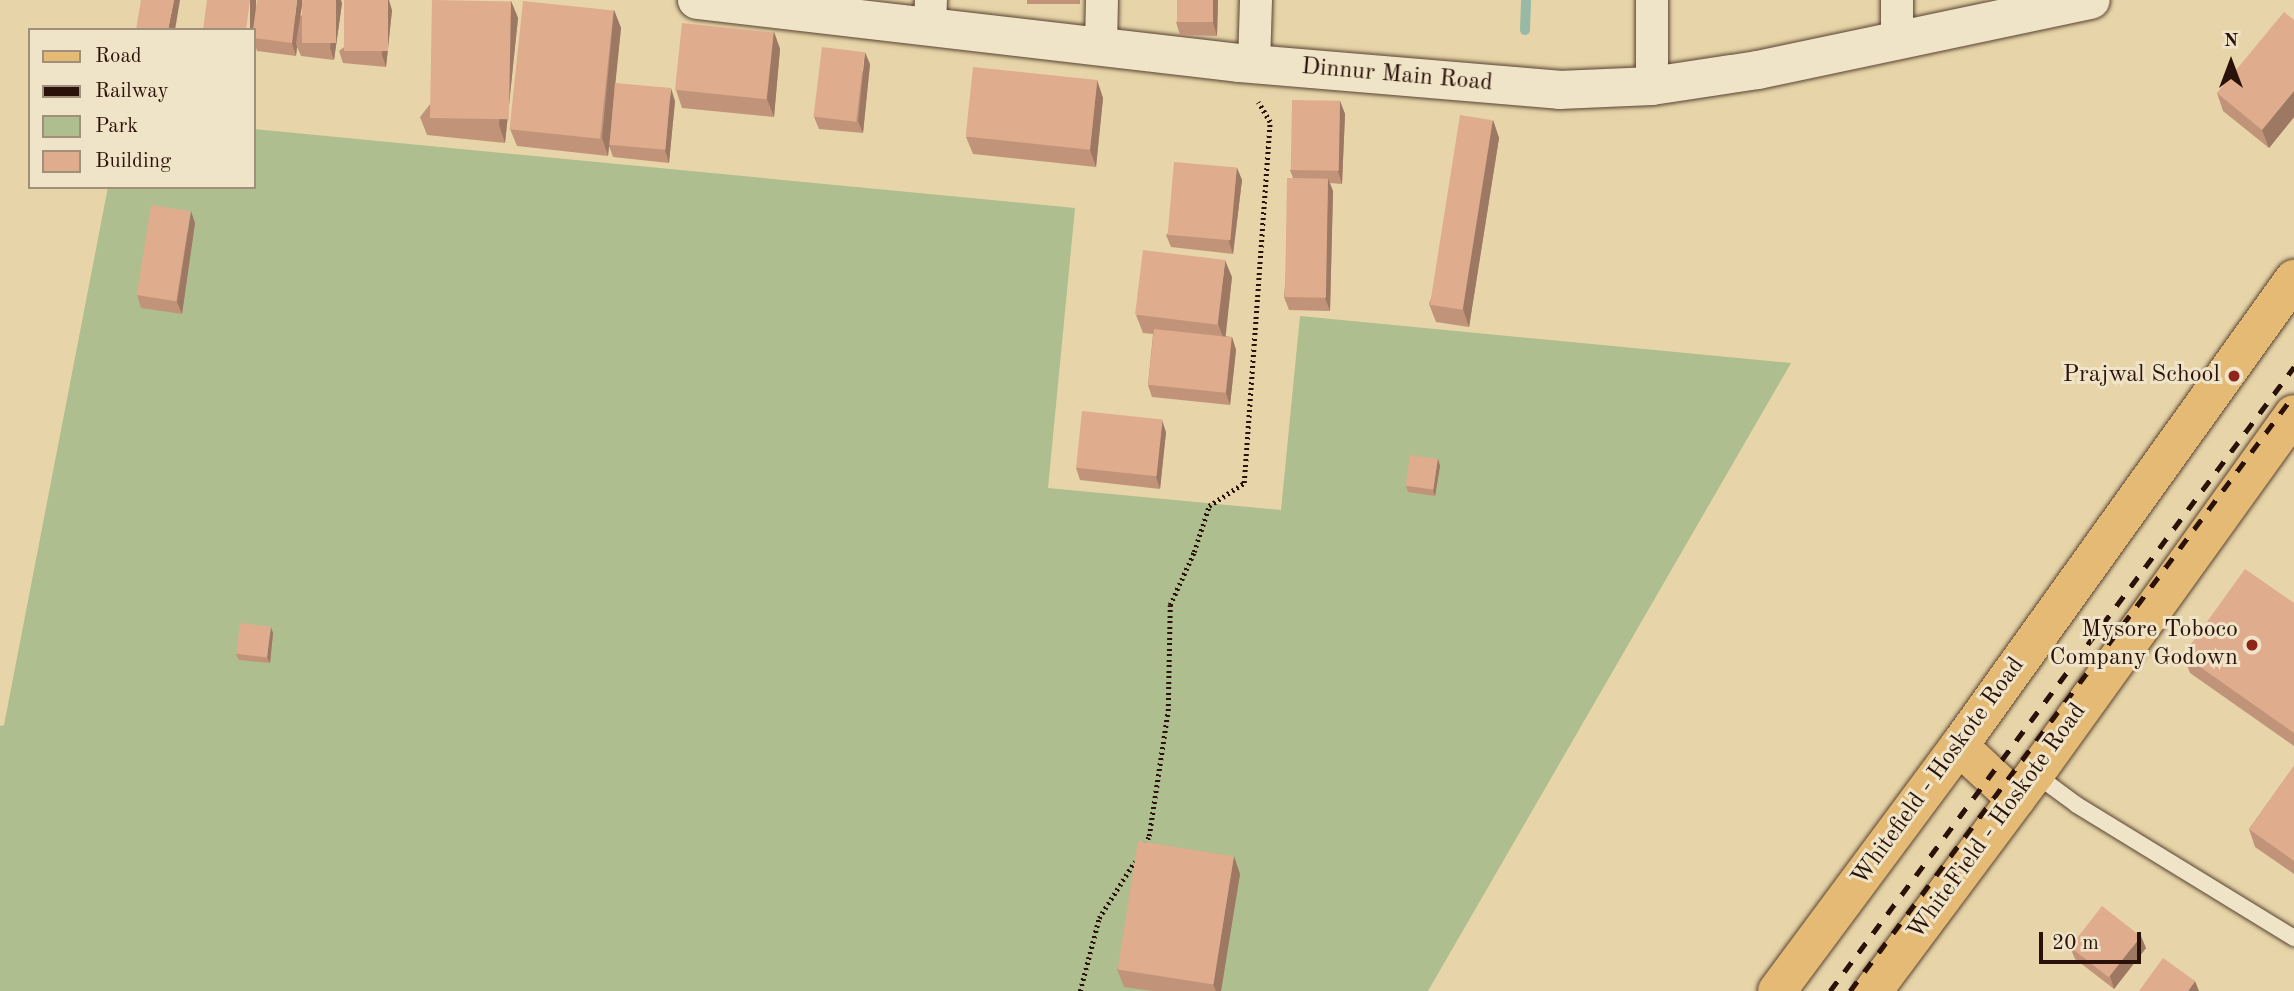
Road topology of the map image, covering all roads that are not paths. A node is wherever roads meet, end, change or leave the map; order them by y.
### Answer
1 (697, 0) edge
2 (1102, 0) edge
3 (1256, 0) edge
4 (1652, 0) edge
5 (1897, 0) edge
6 (2091, 0) edge
7 (777, 5) edge
8 (930, 13) edge
9 (1897, 40) junction
10 (1101, 46) junction
11 (1254, 64) junction
12 (1652, 86) junction
13 (2294, 279) edge
14 (2294, 414) edge
15 (1959, 746) junction
16 (2025, 787) junction
17 (2294, 939) edge
18 (1777, 991) edge
19 (1873, 991) edge

1 - 7 street, Dinnur Main Road
2 - 10 street
3 - 11 street
4 - 12 street
5 - 9 street
6 - 9 street, Dinnur Main Road
7 - 8 street, Dinnur Main Road
8 - 10 street, Dinnur Main Road
9 - 12 street, Dinnur Main Road
10 - 11 street, Dinnur Main Road
11 - 12 street, Dinnur Main Road
13 - 15 main road, Whitefield - Hoskote Road
14 - 16 main road, WhiteField - Hoskote Road
15 - 16 main road
15 - 18 main road, Whitefield - Hoskote Road
16 - 17 lane
16 - 19 main road, WhiteField - Hoskote Road

